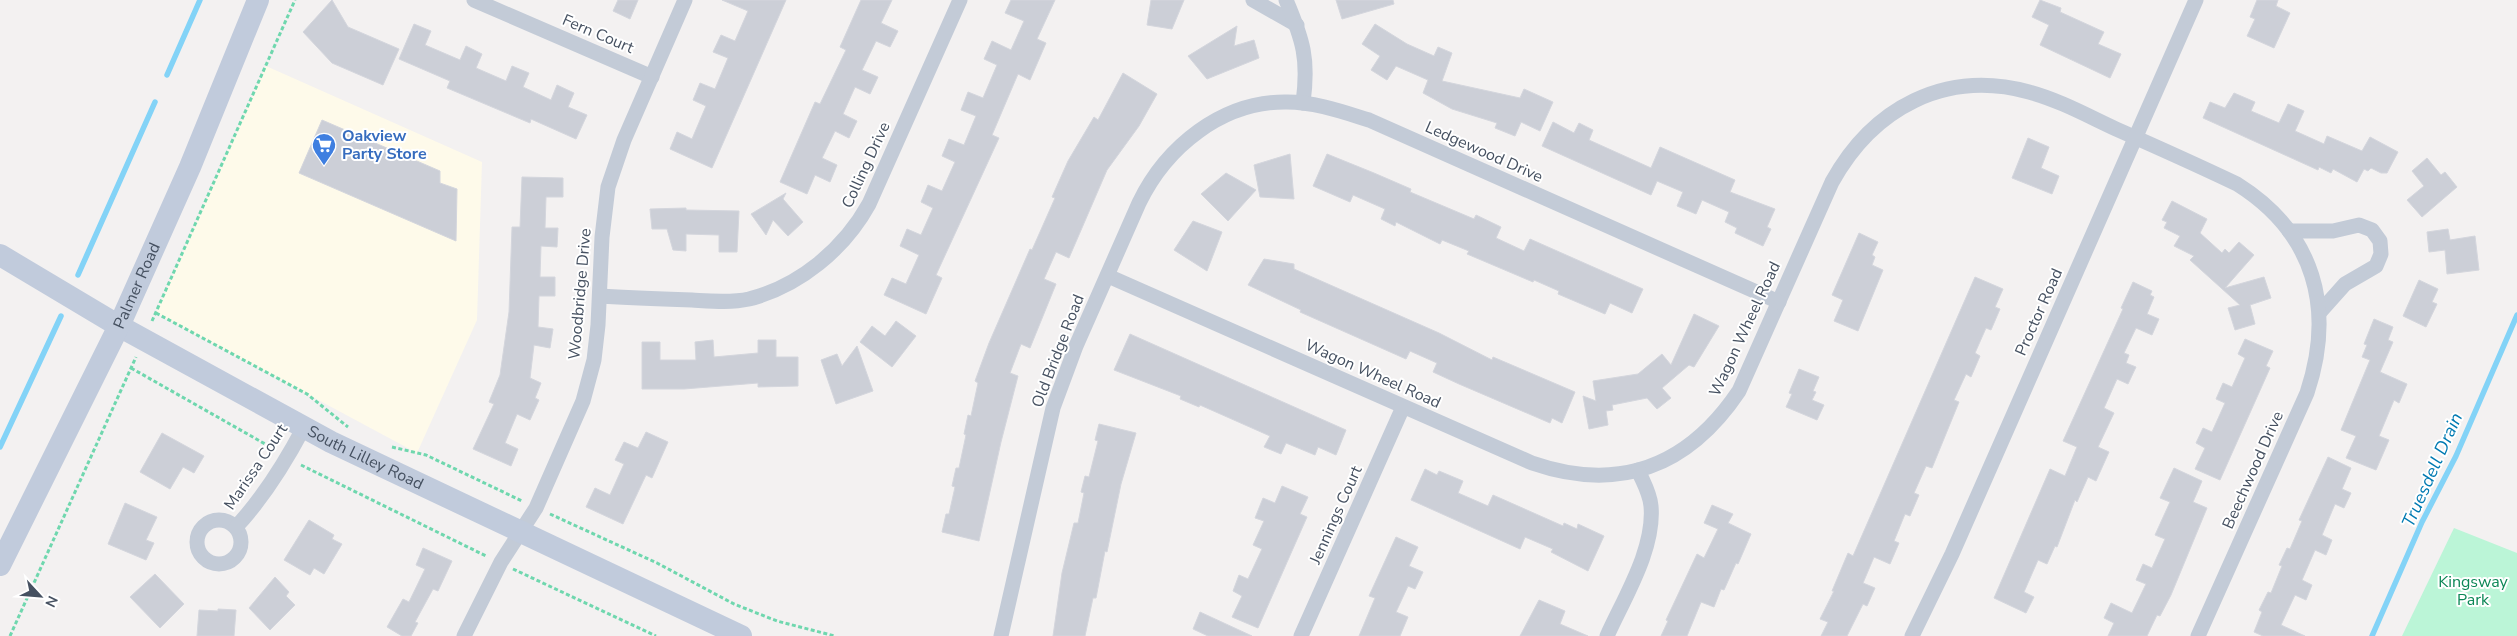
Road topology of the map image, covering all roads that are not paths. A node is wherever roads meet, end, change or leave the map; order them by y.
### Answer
1 (258, 0) edge
2 (474, 0) edge
3 (686, 0) edge
4 (960, 0) edge
5 (1252, 0) edge
6 (1286, 0) edge
7 (2196, 0) edge
8 (1297, 25) junction
9 (652, 77) junction
10 (1303, 103) junction
11 (2136, 138) junction
12 (1173, 153) joint
13 (2289, 231) junction
14 (0, 255) edge
15 (1108, 276) junction
16 (600, 296) junction
17 (1779, 302) junction
18 (2320, 312) junction
19 (119, 326) junction
20 (1403, 407) junction
21 (304, 427) junction
22 (1638, 470) junction
23 (236, 527) dead end
24 (520, 532) junction
25 (0, 565) edge
26 (464, 636) edge
27 (741, 636) edge
28 (1002, 636) edge
29 (1301, 636) edge
30 (1607, 636) edge
31 (1912, 636) edge
32 (2198, 636) edge

1 - 19 street, Palmer Road
2 - 9 street, Fern Court
3 - 9 street, Woodbridge Drive
4 - 16 street, Colling Drive
5 - 8 street
6 - 8 street
7 - 11 street, Proctor Road
8 - 10 street
9 - 16 street, Woodbridge Drive
10 - 12 street, Ledgewood Drive
10 - 17 street, Ledgewood Drive
11 - 13 street, Beechwood Drive
11 - 17 street, Wagon Wheel Road
11 - 31 street, Proctor Road
12 - 15 street, Old Bridge Road
13 - 18 street, Beechwood Drive
13 - 18 street
14 - 19 street, South Lilley Road
15 - 20 street, Wagon Wheel Road
15 - 28 street, Old Bridge Road
16 - 24 street, Woodbridge Drive
17 - 22 street, Wagon Wheel Road
18 - 32 street, Beechwood Drive
19 - 21 street, South Lilley Road
19 - 25 street, Palmer Road
20 - 22 street, Wagon Wheel Road
20 - 29 street, Jennings Court
21 - 23 street, Marissa Court
21 - 24 street, South Lilley Road
22 - 30 street
24 - 26 street, Woodbridge Drive
24 - 27 street, South Lilley Road

